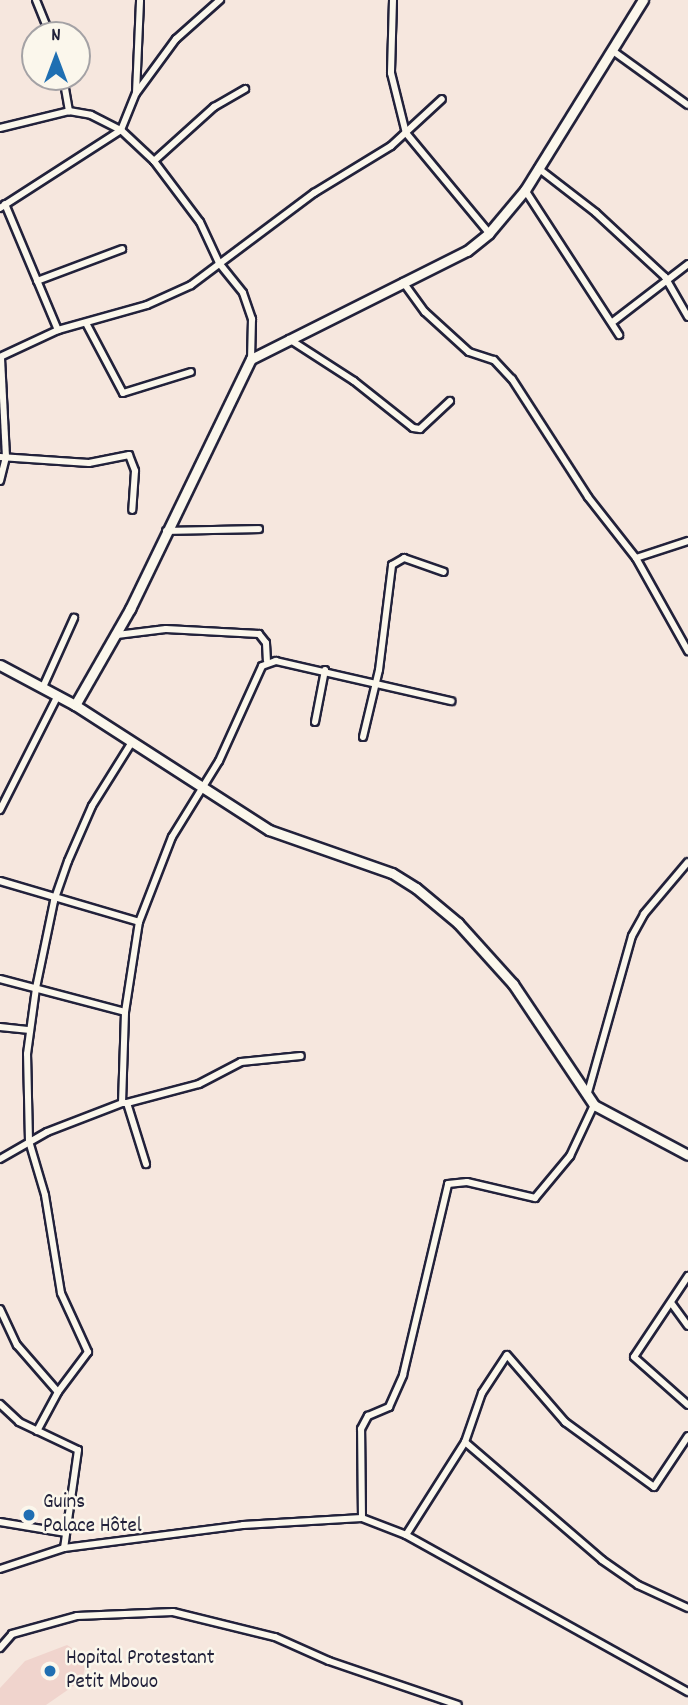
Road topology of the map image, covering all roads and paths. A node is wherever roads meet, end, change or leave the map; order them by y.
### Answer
1 (36, 0) edge
2 (140, 0) edge
3 (220, 0) edge
4 (393, 0) edge
5 (643, 0) edge
6 (44, 21) edge
7 (613, 51) junction
8 (246, 89) dead end
9 (65, 91) edge
10 (136, 93) junction
11 (442, 99) dead end
12 (688, 105) edge
13 (69, 111) junction
14 (0, 128) edge
15 (121, 130) junction
16 (406, 133) junction
17 (154, 161) junction
18 (538, 168) junction
19 (525, 190) junction
20 (2, 206) edge
21 (489, 233) junction
22 (122, 249) dead end
23 (219, 263) junction
24 (688, 264) edge
25 (665, 277) junction
26 (37, 281) junction
27 (403, 282) junction
28 (688, 317) edge
29 (614, 321) junction
30 (86, 323) junction
31 (58, 330) junction
32 (619, 334) dead end
33 (288, 338) junction
34 (1, 357) edge
35 (250, 359) junction
36 (191, 372) dead end
37 (450, 401) dead end
38 (3, 457) edge
39 (0, 481) edge
40 (132, 510) dead end
41 (259, 529) dead end
42 (166, 531) junction
43 (688, 541) edge
44 (636, 558) junction
45 (444, 572) dead end
46 (74, 618) dead end
47 (117, 635) junction
48 (688, 651) edge
49 (267, 660) junction
50 (0, 665) edge
51 (325, 670) junction
52 (377, 682) junction
53 (43, 687) junction
54 (58, 695) junction
55 (451, 701) dead end
56 (75, 705) junction
57 (315, 722) dead end
58 (363, 737) dead end
59 (132, 742) junction
60 (202, 787) junction
61 (0, 810) edge
62 (688, 862) edge
63 (0, 881) edge
64 (54, 901) junction
65 (139, 922) junction
66 (0, 979) edge
67 (36, 988) junction
68 (125, 1012) junction
69 (0, 1027) edge
70 (30, 1030) junction
71 (300, 1056) dead end
72 (587, 1096) junction
73 (125, 1103) junction
74 (594, 1105) junction
75 (29, 1141) junction
76 (688, 1155) edge
77 (0, 1159) edge
78 (146, 1164) dead end
79 (688, 1276) edge
80 (671, 1304) junction
81 (0, 1309) edge
82 (688, 1326) edge
83 (58, 1392) junction
84 (0, 1405) edge
85 (688, 1405) edge
86 (37, 1431) junction
87 (688, 1436) edge
88 (465, 1442) junction
89 (362, 1518) junction
90 (0, 1522) edge
91 (66, 1533) junction
92 (406, 1535) junction
93 (64, 1548) junction
94 (0, 1569) edge
95 (688, 1608) edge
96 (0, 1648) edge
97 (688, 1692) edge
98 (458, 1705) edge

1 - 6 street
2 - 10 street
3 - 10 street
4 - 16 street
5 - 7 street
7 - 12 street
7 - 18 street
8 - 17 street
9 - 13 street
10 - 15 street
11 - 16 street
13 - 14 street
13 - 15 street
15 - 17 street
15 - 20 street
16 - 21 street
16 - 23 street
17 - 23 street
18 - 19 street
18 - 25 street
19 - 21 street
19 - 29 street
20 - 26 street
21 - 27 street
22 - 26 street
23 - 30 street
23 - 35 street
24 - 25 street
25 - 28 street
25 - 29 street
26 - 31 street
27 - 33 street
27 - 44 street
29 - 32 street
30 - 31 street
30 - 36 street
31 - 34 street
33 - 35 street
33 - 37 street
34 - 38 street
35 - 42 street
38 - 39 street
38 - 40 street
41 - 42 street
42 - 47 street
43 - 44 street
44 - 48 street
45 - 52 street
46 - 53 street
47 - 49 street
47 - 56 street
49 - 51 street
49 - 60 street
50 - 53 street
51 - 52 street
51 - 57 street
52 - 55 street
52 - 58 street
53 - 54 street
54 - 56 street
54 - 61 street
56 - 59 street
59 - 60 street
59 - 64 street
60 - 65 street
60 - 72 street
62 - 72 street
63 - 64 street
64 - 65 street
64 - 67 street
65 - 68 street
66 - 67 street
67 - 68 street
67 - 70 street
68 - 73 street
69 - 70 street
70 - 75 street
71 - 73 street
72 - 74 street
73 - 75 street
73 - 78 street
74 - 76 street
74 - 89 street
75 - 77 street
75 - 83 street
79 - 80 street
80 - 82 street
80 - 85 street
81 - 83 street
83 - 86 street
84 - 86 street
86 - 91 street
87 - 88 street
88 - 92 street
88 - 95 street
89 - 92 street
89 - 93 street
90 - 91 street
91 - 93 street
92 - 97 street
93 - 94 street
96 - 98 street

